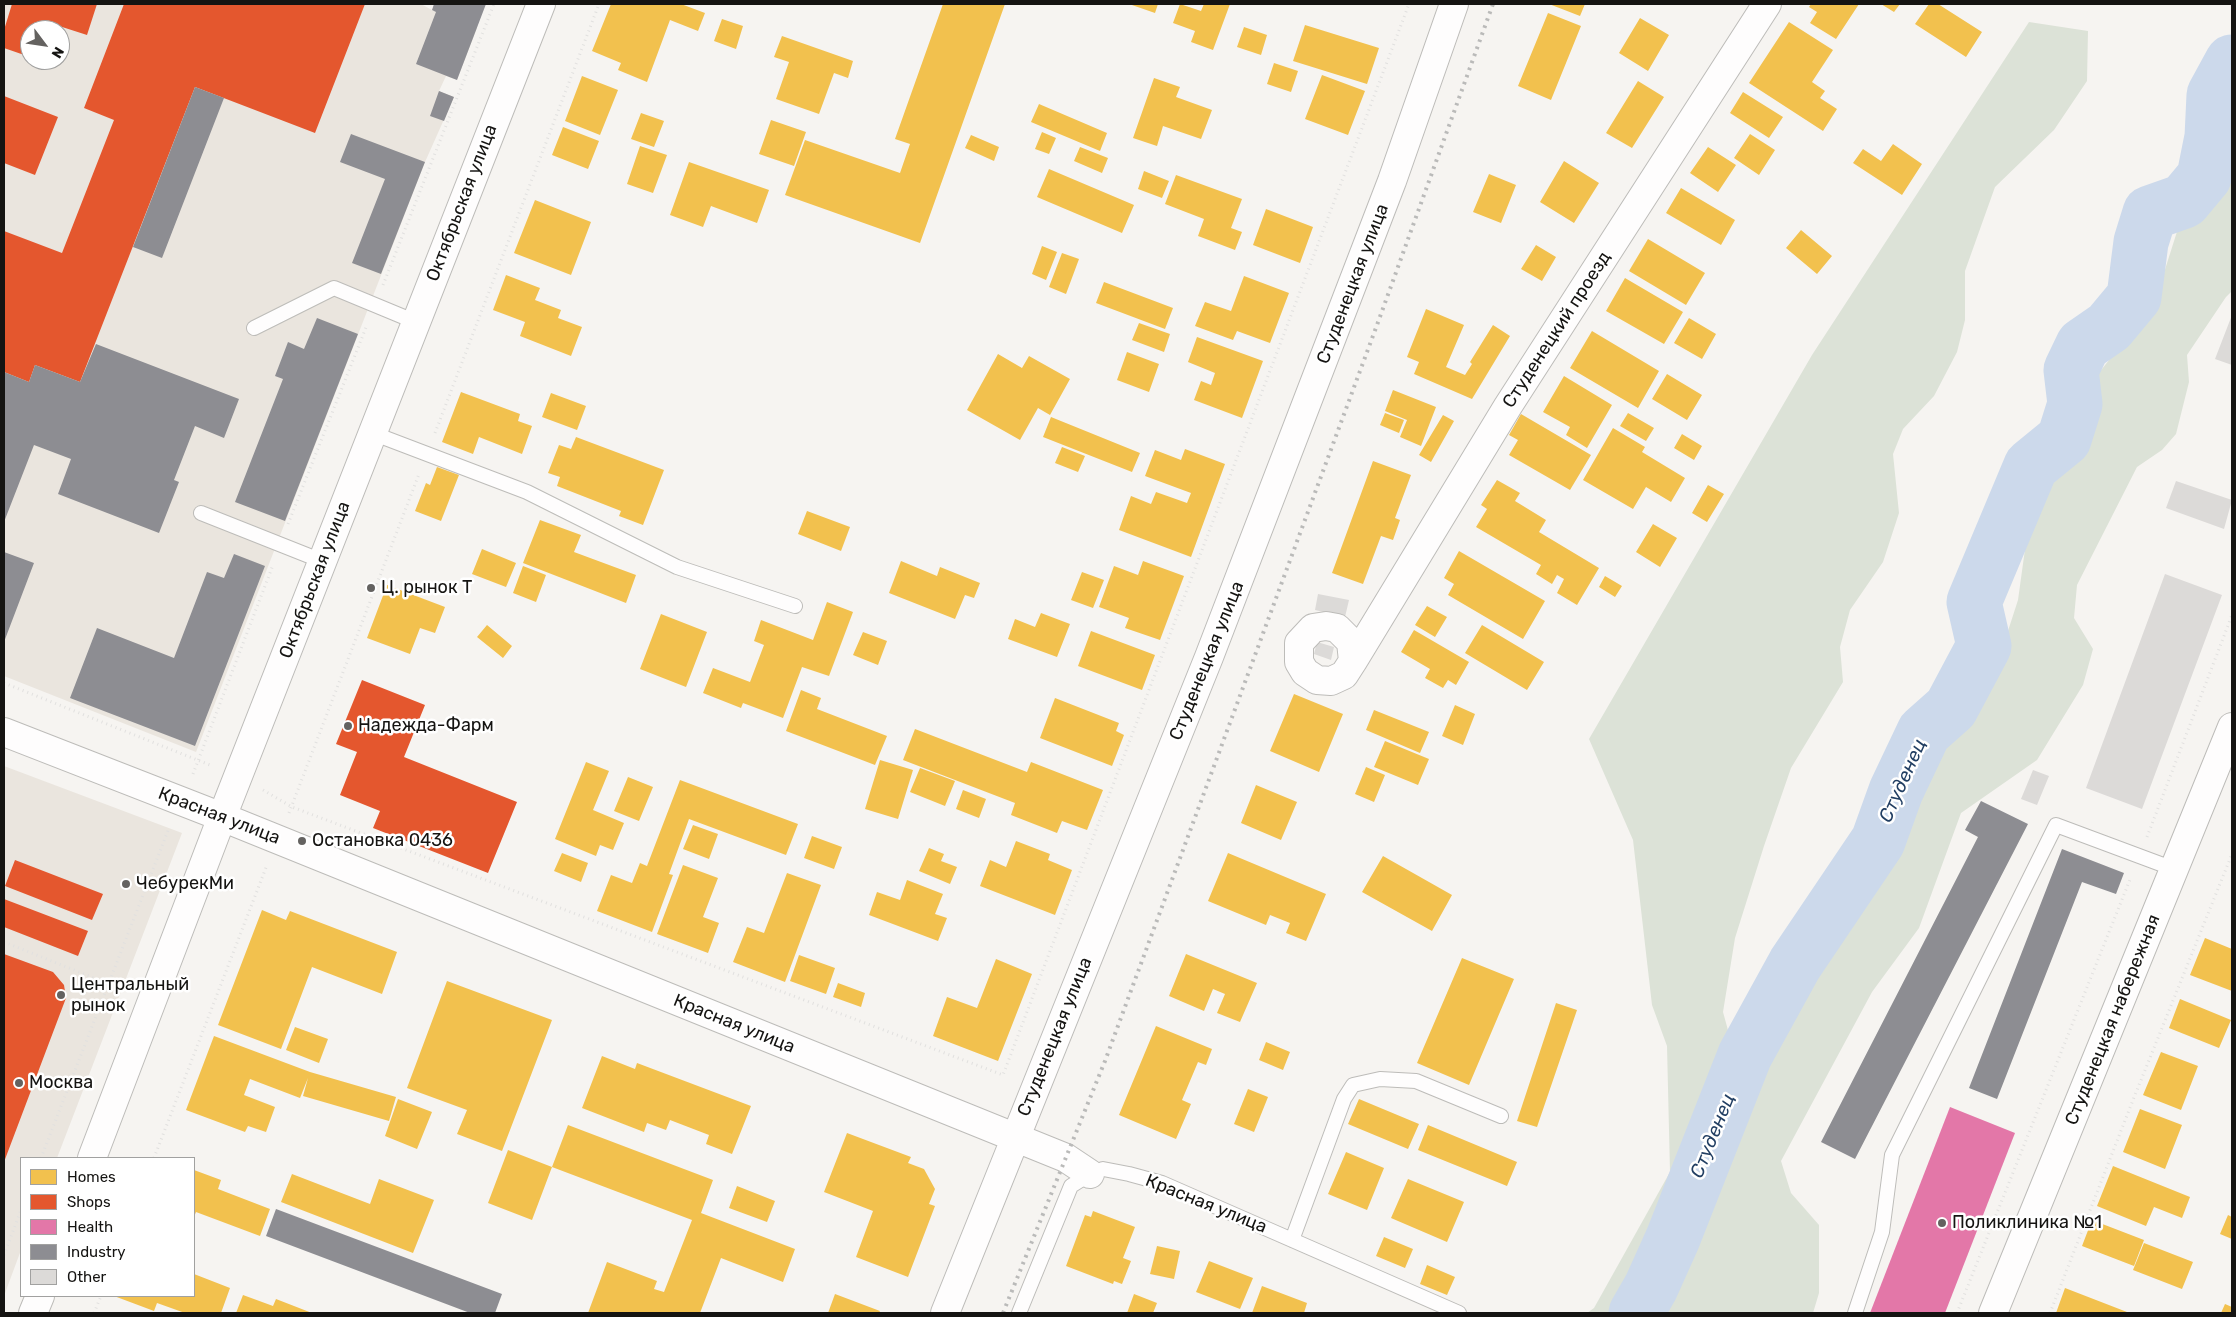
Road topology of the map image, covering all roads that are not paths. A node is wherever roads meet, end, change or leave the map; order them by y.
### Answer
1 (540, 4) edge
2 (1454, 4) edge
3 (1767, 4) edge
4 (416, 322) junction
5 (254, 328) dead end
6 (372, 433) junction
7 (201, 513) dead end
8 (322, 561) junction
9 (795, 606) dead end
10 (1353, 661) dead end
11 (2232, 727) edge
12 (4, 732) edge
13 (222, 817) junction
14 (2174, 869) junction
15 (1501, 1116) dead end
16 (1014, 1137) junction
17 (92, 1157) edge
18 (1090, 1174) junction
19 (1292, 1240) junction
20 (40, 1297) edge
21 (33, 1313) edge
22 (945, 1313) edge
23 (1018, 1313) edge
24 (1459, 1313) edge
25 (1855, 1313) edge
26 (1993, 1313) edge

1 - 4 street, Октябрьская улица
2 - 16 street, Студенецкая улица
3 - 10 street, Студенецкий проезд
4 - 5 lane
4 - 6 street, Октябрьская улица
6 - 8 street, Октябрьская улица
6 - 9 lane
7 - 8 lane
8 - 13 street, Октябрьская улица
11 - 14 street, Студенецкая набережная
12 - 13 street, Красная улица
13 - 16 street, Красная улица
13 - 17 street, Октябрьская улица
14 - 25 lane
14 - 26 street, Студенецкая набережная
15 - 19 lane
16 - 18 street, Красная улица
16 - 22 street, Студенецкая улица
18 - 19 lane, Красная улица
18 - 23 lane
19 - 24 lane, Красная улица
20 - 21 street

